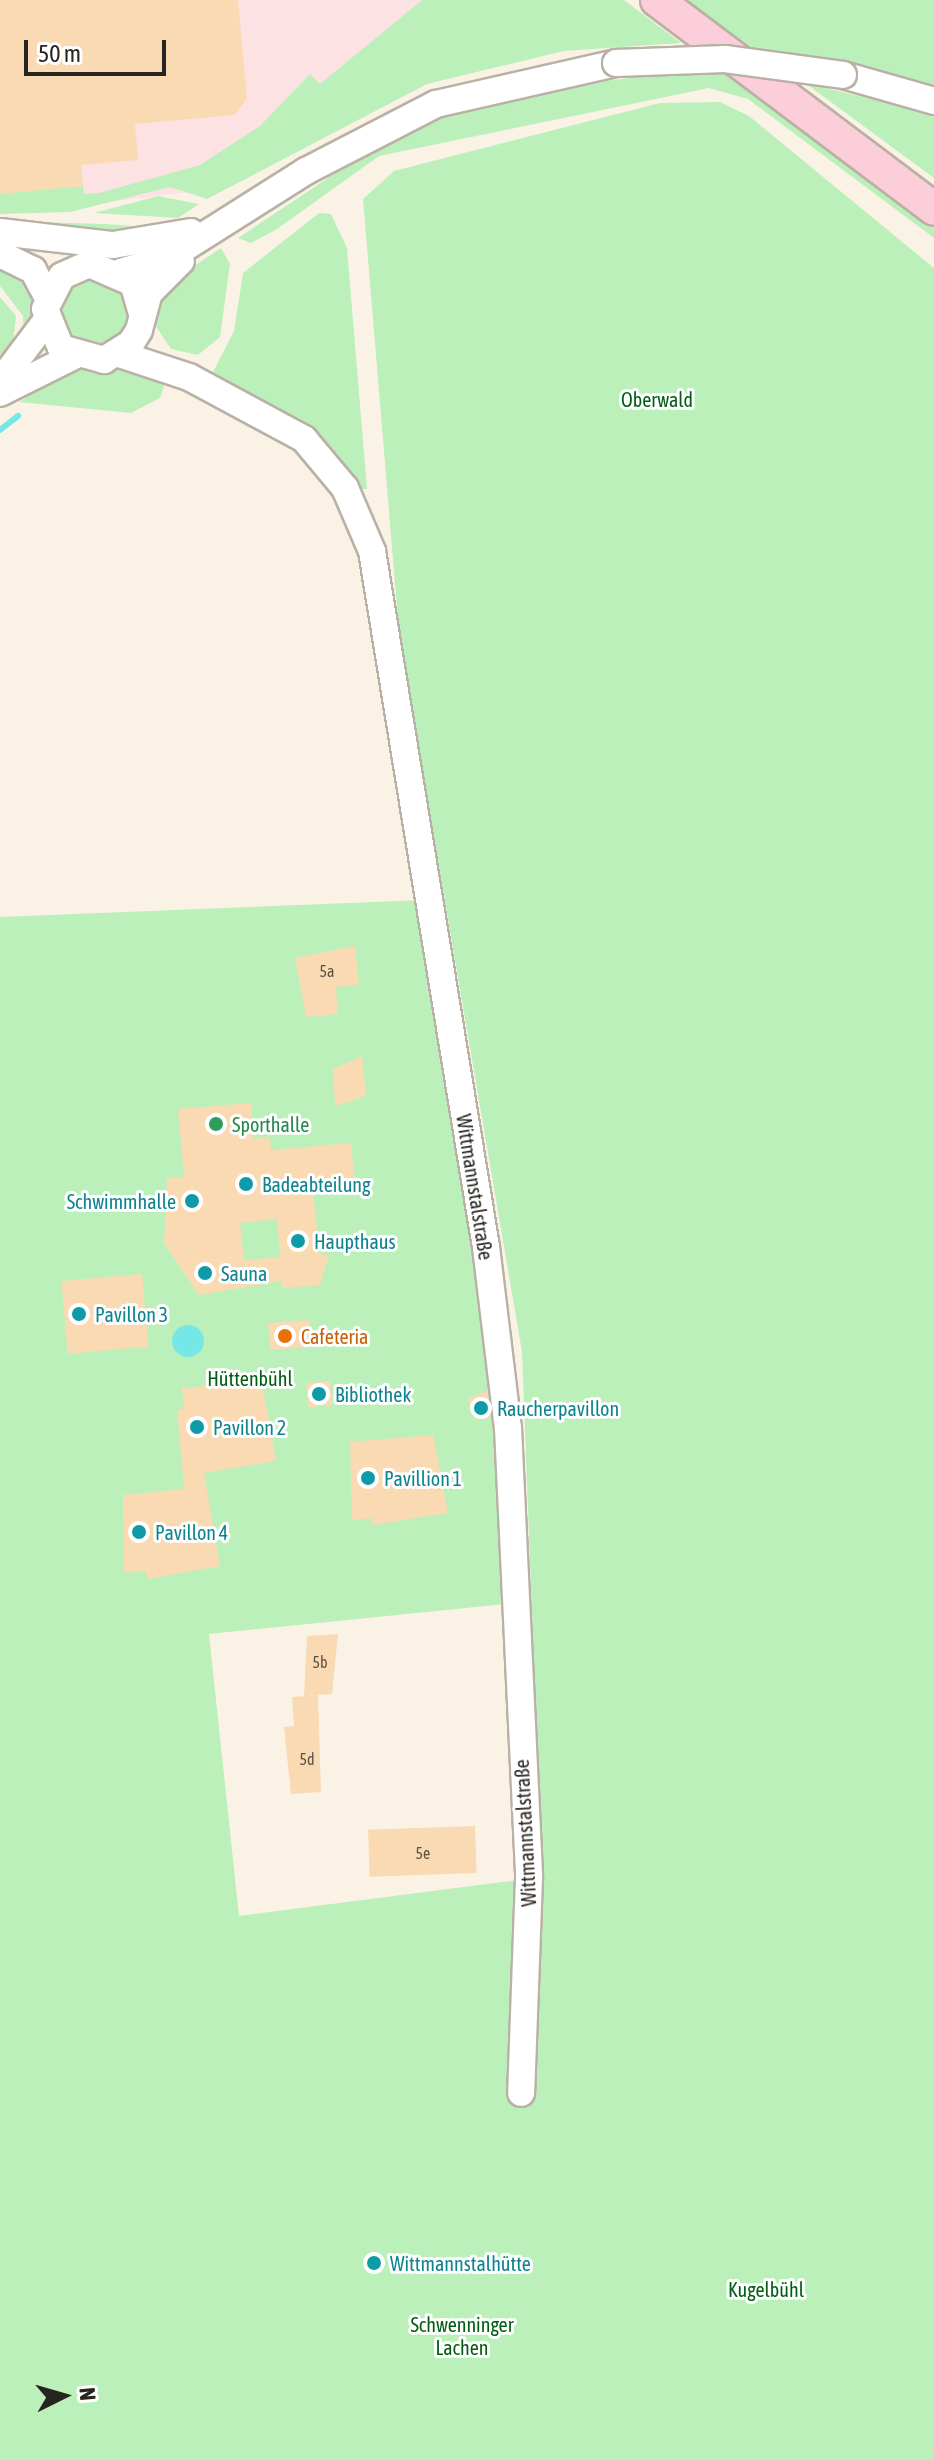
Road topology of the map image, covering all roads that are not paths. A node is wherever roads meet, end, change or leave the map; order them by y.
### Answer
1 (657, 0) edge
2 (934, 101) edge
3 (934, 209) edge
4 (231, 216) junction
5 (0, 232) edge
6 (0, 238) edge
7 (0, 254) edge
8 (73, 268) junction
9 (121, 272) junction
10 (47, 309) junction
11 (140, 322) junction
12 (119, 354) junction
13 (74, 356) junction
14 (189, 377) junction
15 (0, 382) edge
16 (0, 393) edge
17 (521, 2093) dead end

1 - 3 main road
2 - 4 street, bridge
4 - 5 street
4 - 9 street
4 - 11 street
6 - 8 street
7 - 10 street
8 - 9 street
8 - 10 street
9 - 11 street
10 - 13 street
10 - 15 street
11 - 12 street
11 - 14 street, Wittmannstalstraße
12 - 13 street
12 - 14 street, Wittmannstalstraße
13 - 16 street
14 - 17 street, Wittmannstalstraße

